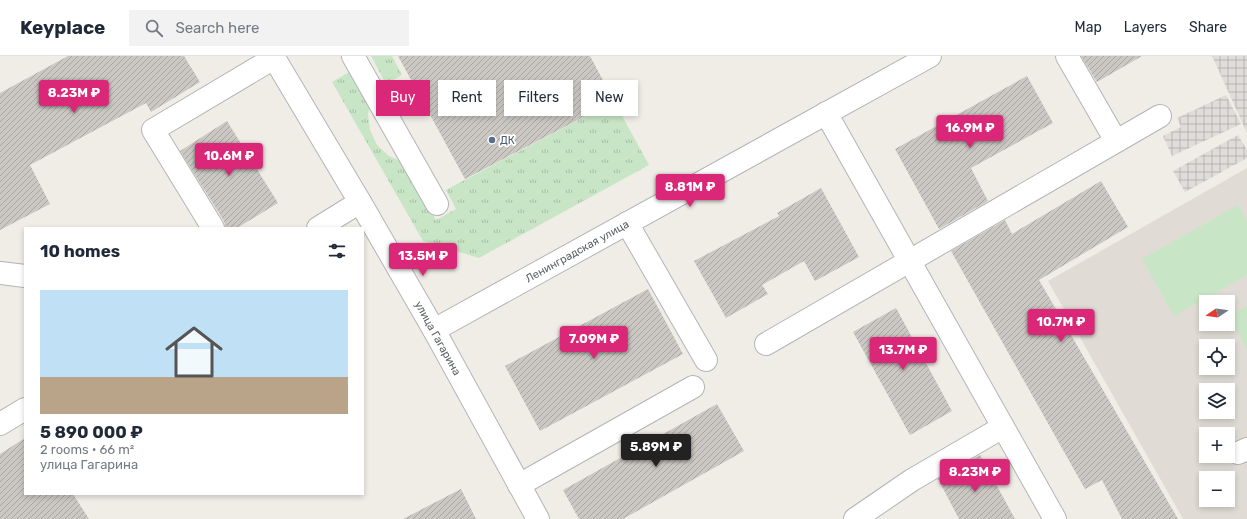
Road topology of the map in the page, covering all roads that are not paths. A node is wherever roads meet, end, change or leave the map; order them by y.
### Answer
1 (354, 56) edge
2 (930, 56) edge
3 (1067, 56) edge
4 (274, 57) edge
5 (826, 113) junction
6 (1160, 116) dead end
7 (1116, 141) junction
8 (360, 202) junction
9 (436, 204) dead end
10 (627, 223) junction
11 (212, 227) edge
12 (320, 227) edge
13 (909, 261) junction
14 (0, 273) edge
15 (24, 276) edge
16 (434, 330) junction
17 (766, 344) dead end
18 (706, 360) dead end
19 (692, 387) dead end
20 (24, 409) edge
21 (0, 424) edge
22 (1003, 427) junction
23 (519, 485) junction
24 (538, 519) edge
25 (855, 519) edge
26 (1054, 519) edge

1 - 9 street
2 - 5 street, Ленинградская улица
3 - 7 street
4 - 8 street, улица Гагарина
4 - 11 street
5 - 10 street, Ленинградская улица
5 - 13 street
6 - 7 street
7 - 13 street
8 - 12 street
8 - 16 street, улица Гагарина
10 - 16 street, Ленинградская улица
10 - 18 street
13 - 17 street
13 - 22 street
14 - 15 street
16 - 23 street, улица Гагарина
19 - 23 street
20 - 21 street
22 - 25 street
22 - 26 street
23 - 24 street, улица Гагарина

